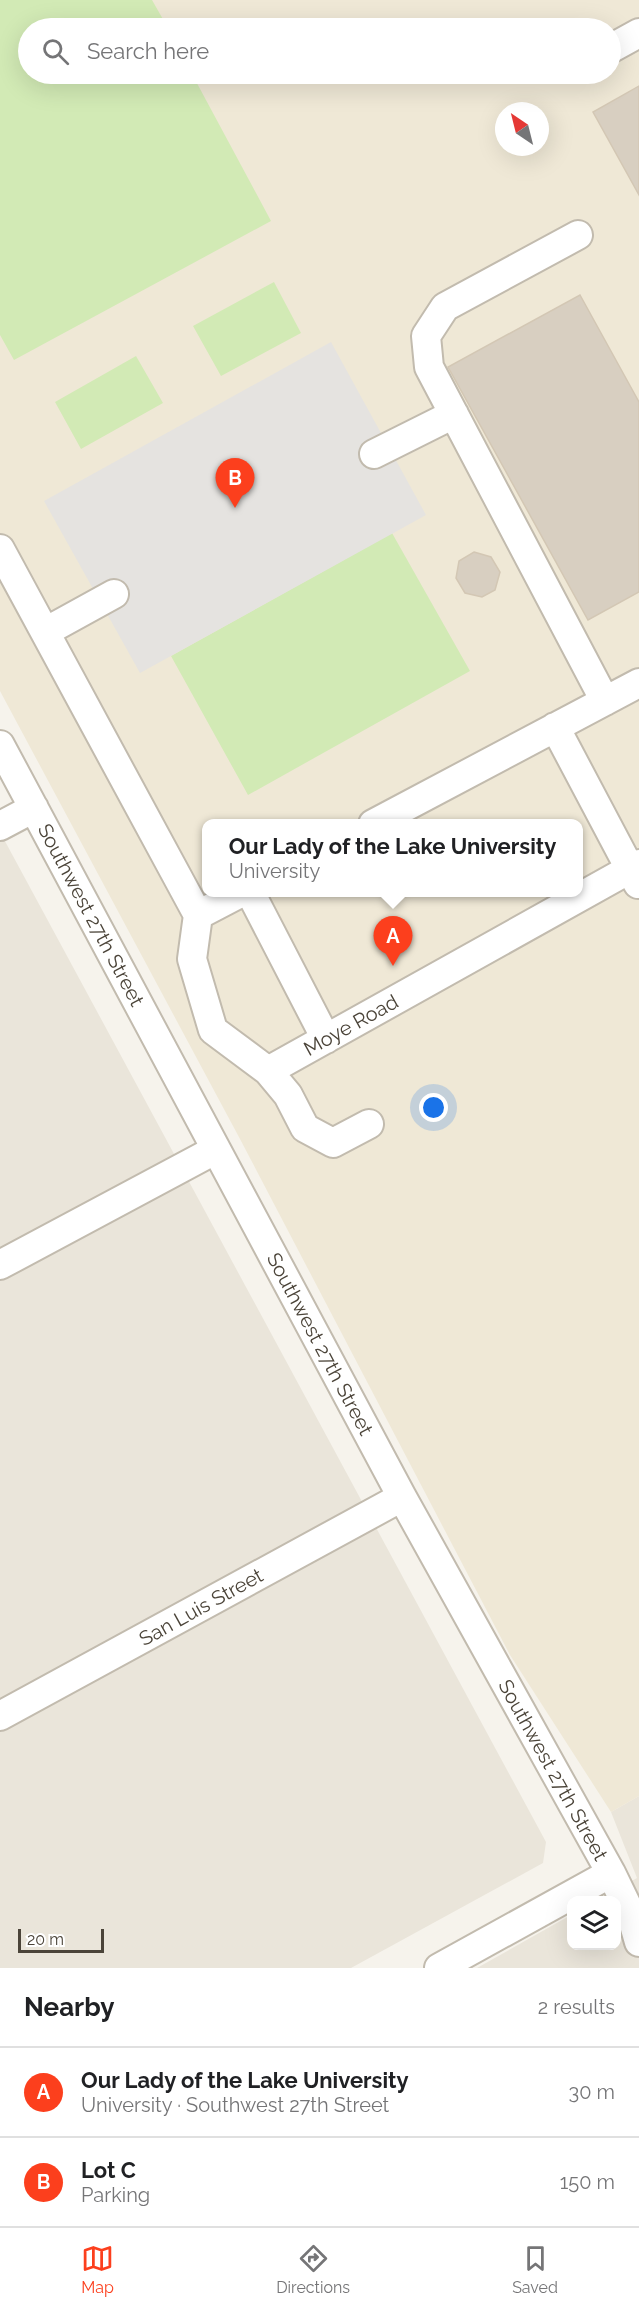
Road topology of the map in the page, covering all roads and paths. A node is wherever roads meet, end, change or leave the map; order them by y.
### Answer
1 (639, 33) edge
2 (621, 43) edge
3 (578, 235) dead end
4 (454, 414) junction
5 (374, 454) dead end
6 (0, 549) edge
7 (114, 594) dead end
8 (45, 632) junction
9 (639, 683) edge
10 (605, 701) junction
11 (555, 727) junction
12 (0, 745) edge
13 (34, 808) junction
14 (382, 819) edge
15 (0, 826) edge
16 (636, 873) edge
17 (232, 897) edge
18 (253, 897) edge
19 (198, 915) junction
20 (326, 1039) junction
21 (268, 1071) junction
22 (369, 1124) dead end
23 (215, 1150) junction
24 (0, 1265) edge
25 (402, 1497) junction
26 (0, 1716) edge
27 (611, 1874) junction
28 (639, 1942) edge
29 (439, 1968) edge

1 - 2 street
3 - 4 street
4 - 5 street
4 - 10 street
6 - 8 street
7 - 8 street
8 - 19 street
9 - 10 street
10 - 11 street
11 - 14 street
11 - 16 street
12 - 13 street, Southwest 27th Street
13 - 15 street
13 - 23 street, Southwest 27th Street
16 - 20 street, Moye Road
17 - 19 street
18 - 20 street
19 - 21 street
20 - 21 street, Moye Road
21 - 22 street
23 - 24 street
23 - 25 street, Southwest 27th Street
25 - 26 street, San Luis Street
25 - 27 street, Southwest 27th Street
27 - 28 street, Southwest 27th Street
27 - 29 street

